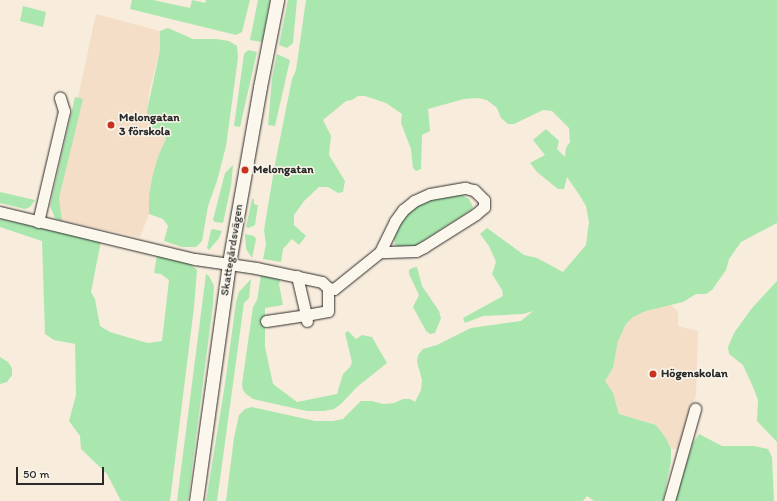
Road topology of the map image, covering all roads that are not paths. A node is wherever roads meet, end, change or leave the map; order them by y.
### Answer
1 (277, 0) edge
2 (60, 98) dead end
3 (0, 212) edge
4 (38, 222) junction
5 (380, 252) junction
6 (229, 264) junction
7 (297, 276) junction
8 (328, 288) junction
9 (306, 319) junction
10 (266, 322) dead end
11 (695, 409) dead end
12 (196, 501) edge
13 (669, 501) edge

1 - 6 street, Skattegårdsvägen
2 - 4 street
3 - 4 street
4 - 6 street
5 - 5 street
5 - 8 street
6 - 7 street
6 - 12 street, Skattegårdsvägen
7 - 8 street
7 - 9 street
8 - 9 street
9 - 10 street
11 - 13 street

